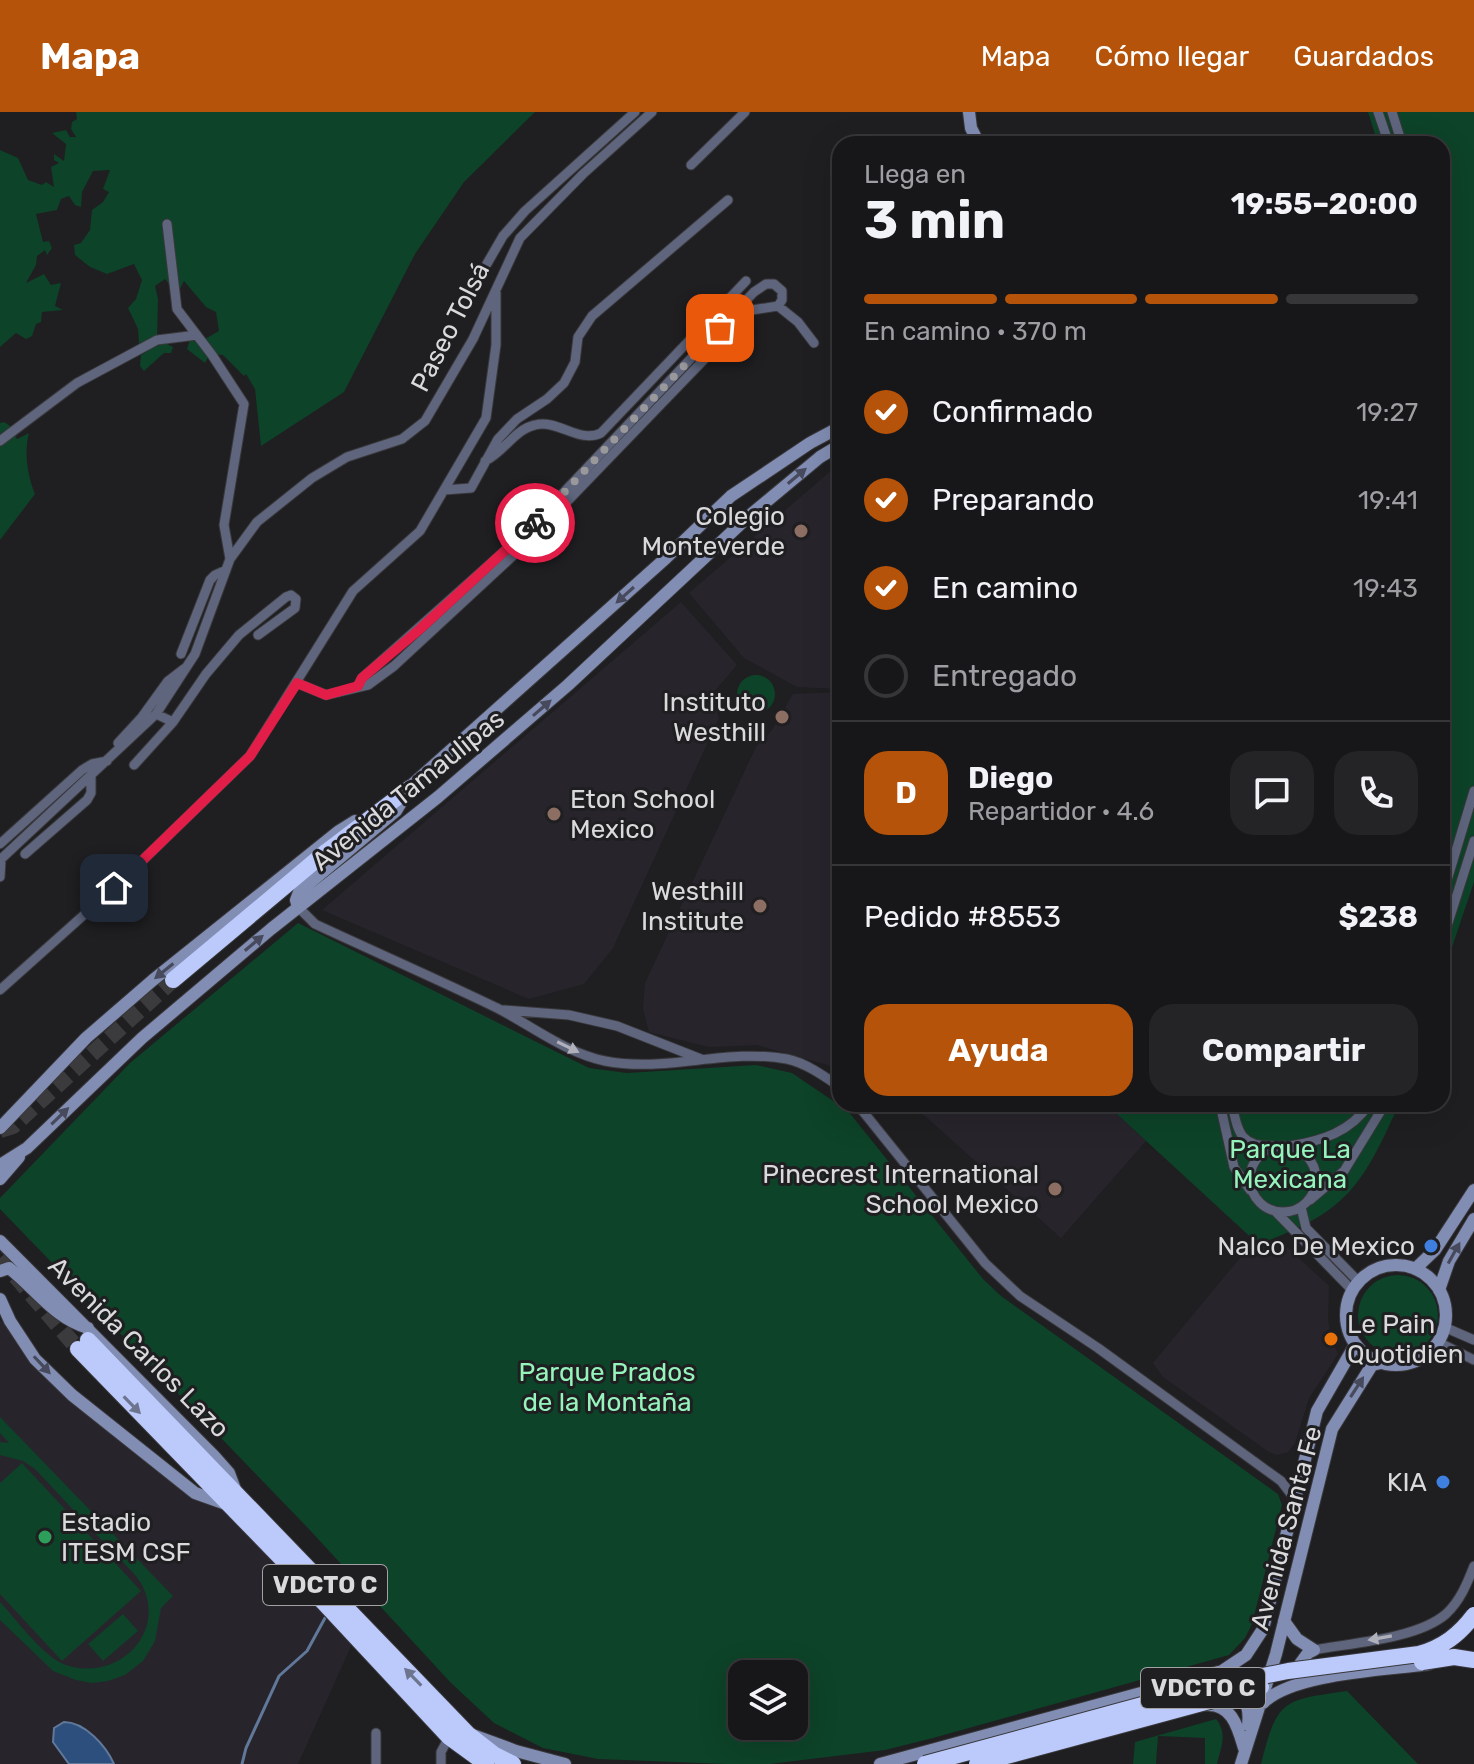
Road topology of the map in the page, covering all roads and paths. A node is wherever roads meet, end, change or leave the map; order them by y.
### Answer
1 (635, 112) edge
2 (652, 112) edge
3 (745, 112) edge
4 (969, 112) edge
5 (1378, 112) edge
6 (1392, 112) edge
7 (975, 136) edge
8 (1386, 136) edge
9 (1400, 136) edge
10 (691, 165) dead end
11 (728, 200) dead end
12 (167, 224) dead end
13 (477, 281) dead end
14 (746, 281) dead end
15 (496, 287) junction
16 (778, 306) junction
17 (197, 335) junction
18 (814, 343) dead end
19 (832, 431) edge
20 (0, 441) edge
21 (832, 450) edge
22 (485, 461) junction
23 (444, 490) junction
24 (731, 496) junction
25 (749, 516) junction
26 (230, 559) junction
27 (226, 570) junction
28 (258, 635) dead end
29 (181, 654) dead end
30 (390, 662) junction
31 (188, 666) junction
32 (297, 683) junction
33 (156, 714) junction
34 (173, 722) junction
35 (113, 748) dead end
36 (107, 761) junction
37 (134, 765) dead end
38 (91, 776) junction
39 (410, 788) junction
40 (1474, 791) edge
41 (1474, 841) edge
42 (0, 844) edge
43 (25, 854) dead end
44 (0, 860) edge
45 (1450, 870) edge
46 (0, 877) edge
47 (1450, 900) edge
48 (1455, 902) junction
49 (298, 907) junction
50 (1450, 917) edge
51 (173, 980) tunnel mouth
52 (0, 990) edge
53 (500, 1010) junction
54 (704, 1060) junction
55 (832, 1082) edge
56 (863, 1112) edge
57 (1222, 1112) edge
58 (1234, 1112) edge
59 (1363, 1112) edge
60 (1380, 1112) edge
61 (0, 1128) edge
62 (1284, 1146) junction
63 (27, 1148) junction
64 (0, 1165) edge
65 (0, 1179) edge
66 (1474, 1190) edge
67 (1252, 1193) junction
68 (1304, 1204) junction
69 (1276, 1212) junction
70 (1474, 1219) edge
71 (0, 1241) edge
72 (1415, 1269) junction
73 (0, 1271) edge
74 (1356, 1286) junction
75 (1439, 1290) junction
76 (0, 1299) edge
77 (1444, 1327) junction
78 (86, 1339) junction
79 (1474, 1340) edge
80 (1438, 1342) junction
81 (1355, 1345) junction
82 (1474, 1360) edge
83 (1381, 1363) junction
84 (1315, 1495) junction
85 (231, 1498) junction
86 (1294, 1498) junction
87 (1474, 1566) edge
88 (1474, 1615) edge
89 (1284, 1621) junction
90 (1314, 1650) junction
91 (1474, 1660) edge
92 (1474, 1671) edge
93 (1203, 1677) junction
94 (1315, 1680) junction
95 (1261, 1704) junction
96 (376, 1733) dead end
97 (468, 1734) junction
98 (449, 1737) junction
99 (1244, 1748) junction
100 (918, 1761) edge
101 (376, 1764) edge
102 (441, 1764) edge
103 (471, 1764) edge
104 (486, 1764) edge
105 (513, 1764) edge
106 (565, 1764) edge
107 (880, 1764) edge
108 (977, 1764) edge
109 (997, 1764) edge
110 (1241, 1764) edge

1 - 13 street
2 - 15 street, Paseo Tolsá
3 - 10 street
4 - 7 street
5 - 8 street
6 - 9 street
11 - 22 street
12 - 17 street
14 - 22 street
15 - 23 street
15 - 26 street, Paseo Tolsá
16 - 18 street
16 - 30 street
16 - 30 street
17 - 20 street
17 - 26 street
19 - 24 street, Avenida Tamaulipas
25 -> 21 street, Avenida Tamaulipas
22 - 23 street
23 - 32 street
24 - 25 street
24 -> 39 street, Avenida Tamaulipas
49 -> 25 street, Avenida Tamaulipas
26 - 27 street, Paseo Tolsá
27 - 29 street
27 - 31 street, Paseo Tolsá
28 - 34 street
30 - 32 street
31 - 33 street, Paseo Tolsá
31 - 35 street
32 - 52 street
33 - 34 street
33 - 36 street, Paseo Tolsá
34 - 37 street
36 - 38 street, Paseo Tolsá
36 - 42 street
38 - 43 street
38 - 44 street, Paseo Tolsá
39 - 49 street
39 - 51 highway
39 -> 61 street, Avenida Tamaulipas
40 - 45 street
41 - 48 street
44 - 46 street
47 - 48 street
48 - 50 street
49 - 53 street
63 -> 49 street, Avenida Tamaulipas
53 - 54 street
53 -> 54 street
54 - 55 street
56 - 86 street
57 - 67 street
58 - 62 street
59 - 62 street
60 - 68 street
62 - 67 street
62 - 68 street
63 - 64 street, Avenida Tamaulipas
63 - 65 street
66 - 72 street
67 - 69 street
68 - 69 street
68 - 74 street
69 - 74 street
75 -> 70 street
71 - 78 street, Avenida Carlos Lazo
72 - 74 street
72 - 75 street
73 - 78 street
74 - 81 street
75 - 77 street
76 -> 85 street, Avenida Carlos Lazo
77 - 79 street
77 - 80 street
78 - 85 highway, Avenida Carlos Lazo / VDCTO C
78 - 85 street, Avenida Carlos Lazo
80 - 82 street
80 - 83 street
81 - 83 street
81 - 86 street, Avenida Santa Fe
84 -> 83 street, Avenida Santa Fe
84 - 86 street
84 - 89 street, Avenida Santa Fe
97 -> 85 highway, Avenida Carlos Lazo / VDCTO C
85 - 98 highway, Avenida Carlos Lazo / VDCTO C
86 - 93 street, Avenida Santa Fe
87 -> 90 street
88 - 100 highway, VDCTO C, bridge
89 - 90 street
89 - 95 street, Avenida Santa Fe
90 - 94 street
91 - 108 highway, VDCTO C, bridge
92 - 94 street
93 - 99 street
93 - 100 street
94 - 95 street
95 - 99 street, Avenida Santa Fe
96 - 101 street
97 - 105 highway, Avenida Carlos Lazo / VDCTO C
97 - 106 street, Avenida Carlos Lazo
98 - 102 street
98 - 103 street, Avenida Carlos Lazo
98 - 104 highway, Avenida Carlos Lazo / VDCTO C
99 - 109 street
99 - 110 street, Avenida Santa Fe
100 - 107 street

